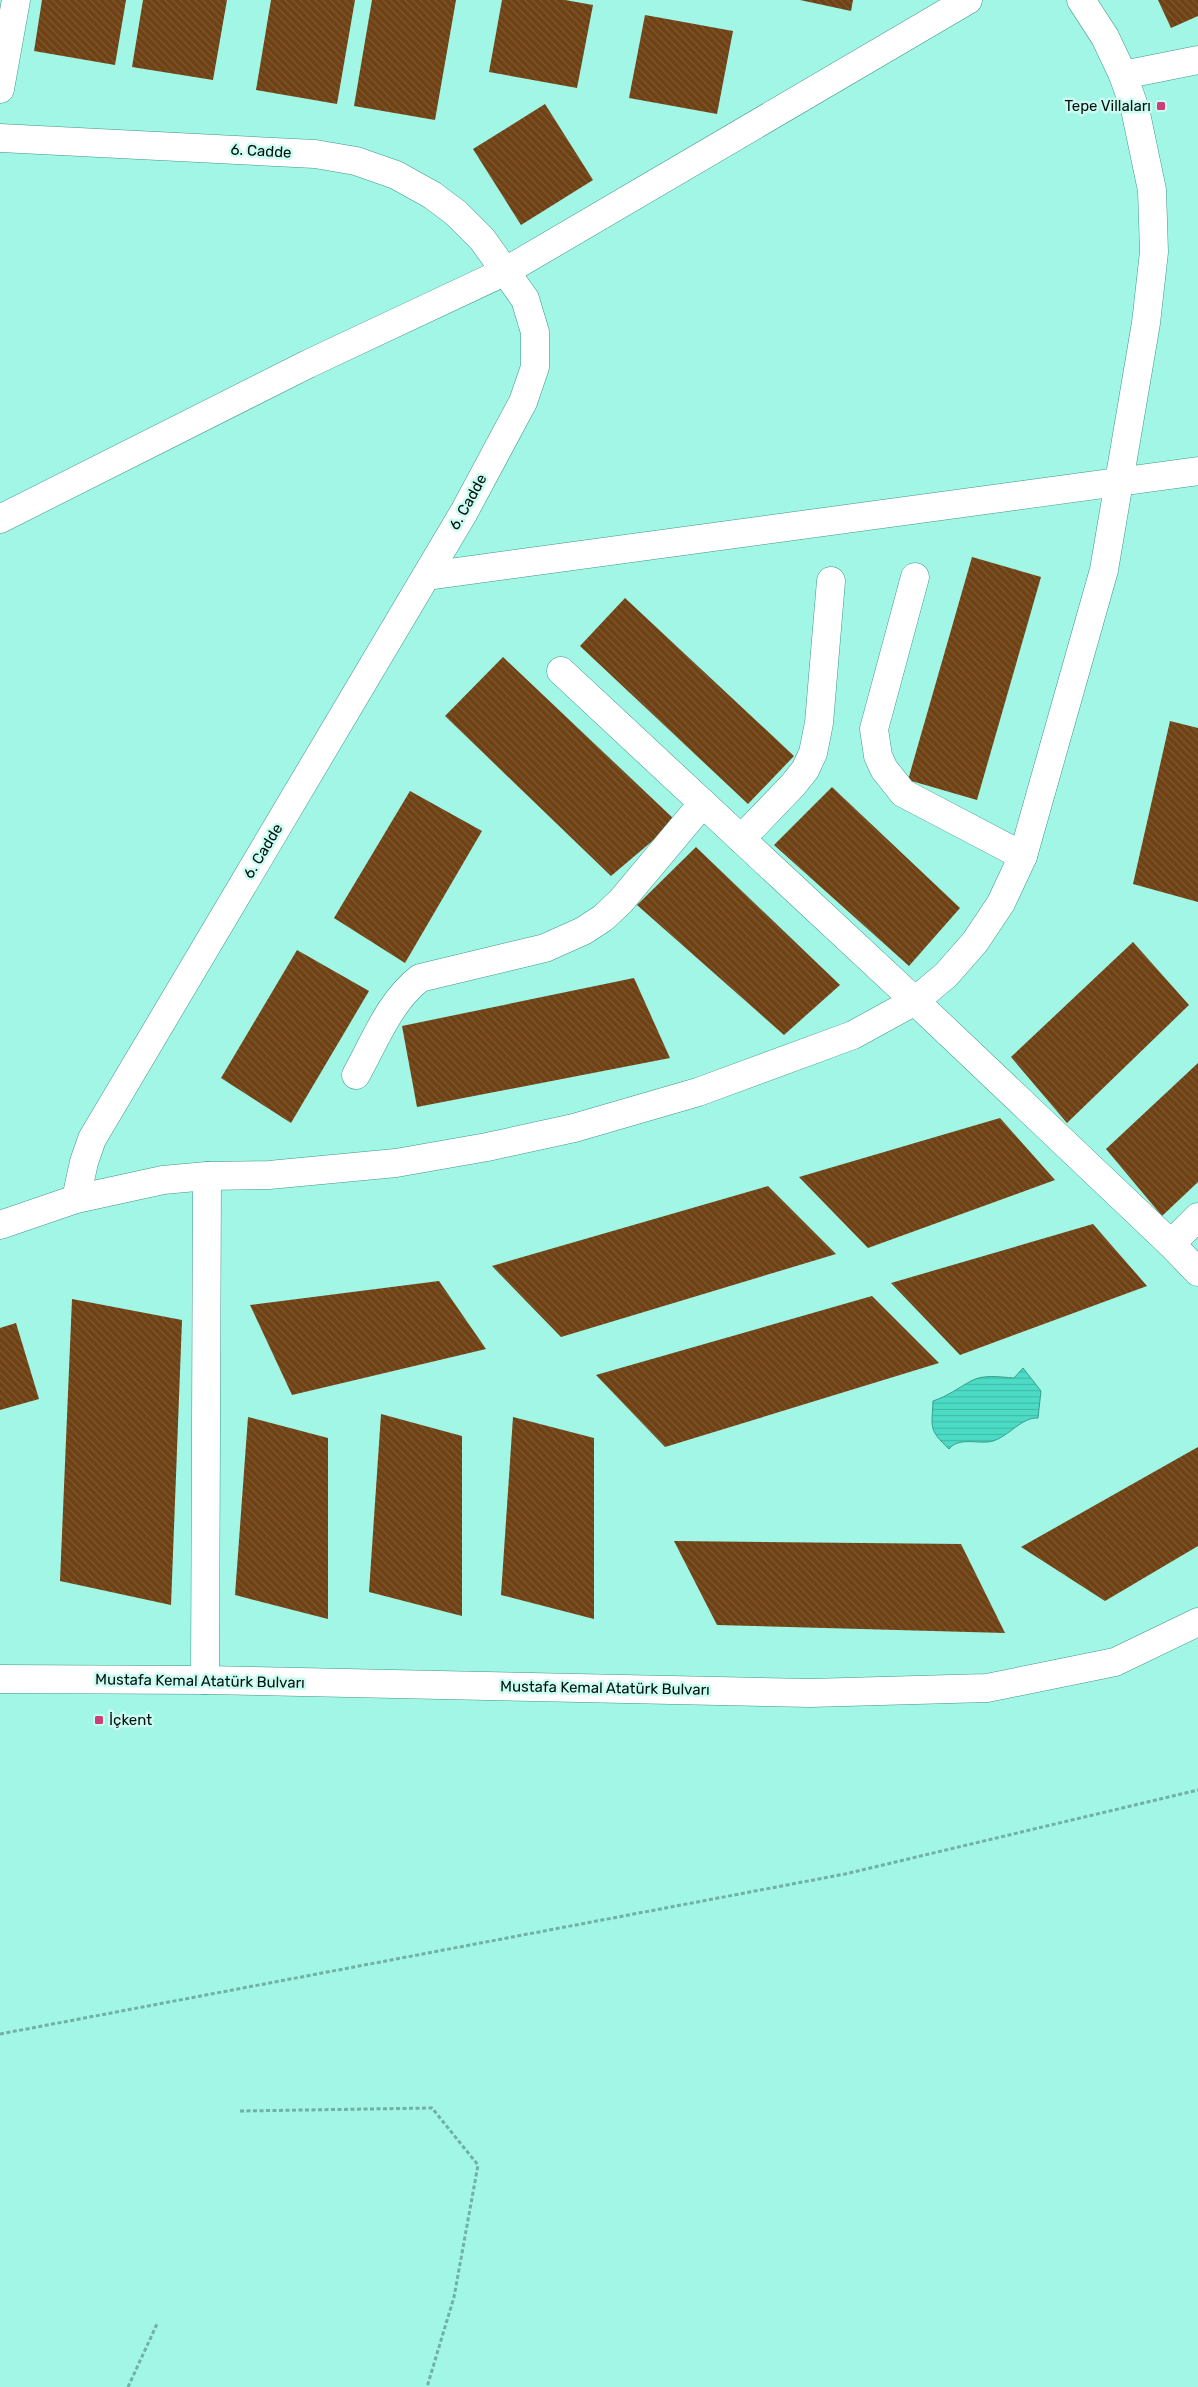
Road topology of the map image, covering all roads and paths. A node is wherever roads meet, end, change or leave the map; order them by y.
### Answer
1 (16, 0) edge
2 (968, 0) edge
3 (1081, 0) edge
4 (1198, 60) edge
5 (1123, 75) junction
6 (0, 89) edge
7 (0, 138) edge
8 (506, 271) junction
9 (1198, 471) edge
10 (1121, 481) junction
11 (0, 518) edge
12 (427, 576) junction
13 (915, 577) dead end
14 (831, 581) dead end
15 (560, 671) dead end
16 (703, 803) junction
17 (741, 839) junction
18 (1023, 856) junction
19 (915, 1001) junction
20 (356, 1075) dead end
21 (207, 1176) junction
22 (76, 1199) junction
23 (1198, 1217) edge
24 (0, 1225) edge
25 (1171, 1244) junction
26 (1198, 1272) edge
27 (1198, 1622) edge
28 (0, 1679) edge
29 (204, 1680) junction
30 (1198, 1790) edge
31 (0, 2034) edge
32 (240, 2111) dead end
33 (156, 2324) dead end
34 (128, 2387) edge
35 (427, 2387) edge

1 - 6 street
2 - 8 street
3 - 5 street
4 - 5 street
5 - 10 street
7 - 8 street, 6. Cadde
8 - 11 street
8 - 12 street, 6. Cadde
9 - 10 street
10 - 12 street
10 - 18 street
12 - 22 street, 6. Cadde
13 - 18 street
14 - 17 street
15 - 16 street
16 - 17 street
16 - 20 street
17 - 19 street
18 - 19 street
19 - 21 street
19 - 25 street
21 - 22 street
21 - 29 street
22 - 24 street
23 - 25 street
25 - 26 street
27 - 29 street, Mustafa Kemal Atatürk Bulvarı
28 - 29 street, Mustafa Kemal Atatürk Bulvarı
30 - 31 path
32 - 35 path
33 - 34 path

